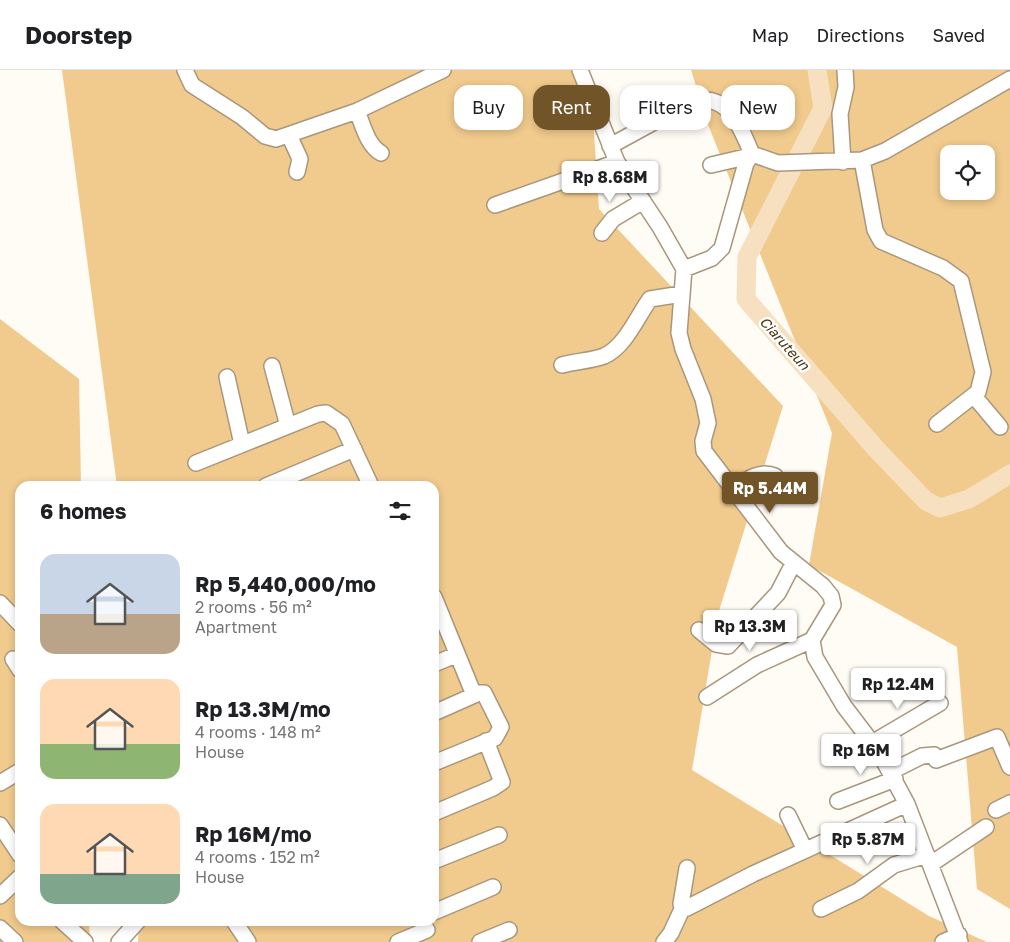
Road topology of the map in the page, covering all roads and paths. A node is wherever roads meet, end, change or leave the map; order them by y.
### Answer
1 (185, 70) edge
2 (443, 70) edge
3 (580, 70) edge
4 (845, 70) edge
5 (1010, 79) edge
6 (357, 111) junction
7 (289, 135) junction
8 (610, 146) junction
9 (380, 153) dead end
10 (751, 155) junction
11 (862, 160) junction
12 (616, 162) junction
13 (842, 162) junction
14 (302, 165) dead end
15 (711, 165) dead end
16 (643, 201) junction
17 (494, 204) dead end
18 (602, 233) dead end
19 (684, 269) junction
20 (682, 294) junction
21 (562, 365) dead end
22 (272, 366) dead end
23 (227, 377) dead end
24 (974, 396) junction
25 (937, 424) dead end
26 (288, 426) junction
27 (1000, 427) dead end
28 (242, 444) junction
29 (354, 450) junction
30 (196, 463) dead end
31 (775, 476) dead end
32 (278, 481) edge
33 (369, 481) edge
34 (733, 490) junction
35 (793, 564) junction
36 (0, 604) edge
37 (439, 618) edge
38 (15, 619) edge
39 (699, 630) dead end
40 (812, 640) junction
41 (456, 655) junction
42 (439, 662) edge
43 (474, 695) junction
44 (707, 697) dead end
45 (940, 703) dead end
46 (439, 711) edge
47 (486, 742) junction
48 (872, 743) junction
49 (439, 761) edge
50 (1010, 767) edge
51 (15, 774) edge
52 (893, 776) junction
53 (0, 782) edge
54 (838, 800) dead end
55 (907, 804) junction
56 (1010, 804) edge
57 (996, 810) dead end
58 (439, 811) edge
59 (788, 815) dead end
60 (986, 827) dead end
61 (1, 829) edge
62 (499, 834) dead end
63 (15, 848) edge
64 (805, 850) junction
65 (439, 859) edge
66 (929, 859) junction
67 (686, 868) dead end
68 (15, 883) edge
69 (493, 887) dead end
70 (0, 896) edge
71 (683, 907) junction
72 (821, 909) dead end
73 (439, 910) edge
74 (67, 926) edge
75 (132, 926) edge
76 (237, 926) edge
77 (0, 928) edge
78 (509, 930) dead end
79 (428, 931) edge
80 (959, 938) edge
81 (15, 942) edge
82 (85, 942) edge
83 (119, 942) edge
84 (248, 942) edge
85 (398, 942) edge
86 (480, 942) edge
87 (664, 942) edge
88 (943, 942) edge

1 - 7 street
2 - 6 street
3 - 8 street
4 - 13 street
5 - 11 street
6 - 7 street
6 - 9 street
7 - 14 street
8 - 10 street
8 - 12 street
10 - 13 street
10 - 15 street
10 - 19 street
11 - 13 street
11 - 24 street
12 - 16 street
12 - 17 street
16 - 18 street
16 - 19 street
19 - 20 street
20 - 21 street
20 - 34 street
22 - 26 street
23 - 28 street
24 - 25 street
24 - 27 street
26 - 28 street
26 - 29 street
28 - 30 street
29 - 32 street
29 - 33 street
31 - 34 street
34 - 35 street
35 - 39 street
35 - 40 street
36 - 38 street
37 - 41 street
40 - 44 street
40 - 48 street
41 - 42 street
41 - 43 street
43 - 46 street
43 - 47 street
45 - 48 street
47 - 49 street
47 - 58 street
48 - 52 street
50 - 52 street
51 - 53 street
52 - 54 street
52 - 55 street
55 - 64 street
55 - 66 street
56 - 57 street
59 - 64 street
60 - 66 street
61 - 63 street
62 - 65 street
64 - 71 street
66 - 72 street
66 - 80 street
67 - 71 street
68 - 70 street
69 - 73 street
71 - 87 street
74 - 82 street
75 - 83 street
76 - 84 street
77 - 81 street
78 - 86 street
79 - 85 street
80 - 88 street

